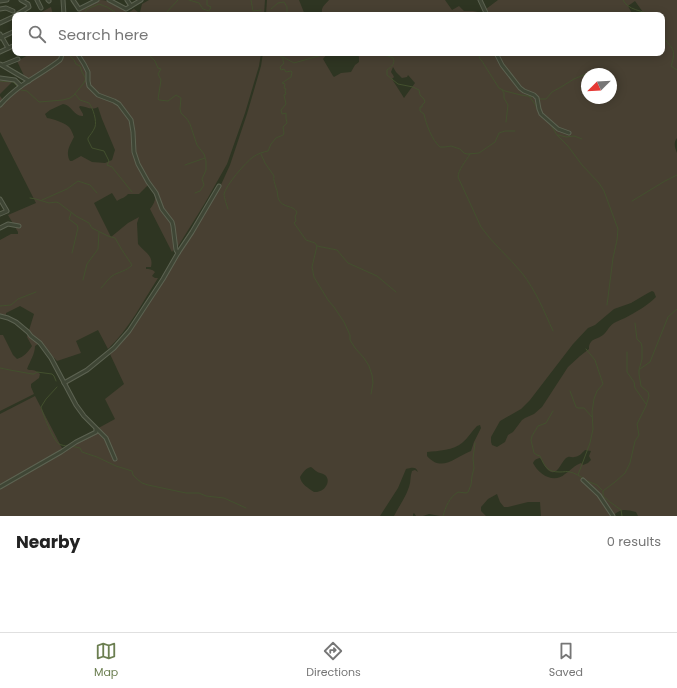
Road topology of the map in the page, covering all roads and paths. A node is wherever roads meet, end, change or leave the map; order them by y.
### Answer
1 (7, 0) edge
2 (21, 0) edge
3 (37, 0) edge
4 (63, 0) edge
5 (73, 0) edge
6 (95, 0) edge
7 (109, 0) edge
8 (127, 0) edge
9 (140, 0) edge
10 (480, 0) edge
11 (0, 1) edge
12 (132, 6) junction
13 (41, 8) dead end
14 (0, 9) edge
15 (13, 10) dead end
16 (21, 12) edge
17 (64, 12) edge
18 (486, 12) edge
19 (12, 17) edge
20 (0, 24) edge
21 (12, 32) edge
22 (1, 37) edge
23 (12, 46) edge
24 (8, 48) junction
25 (0, 52) edge
26 (61, 56) edge
27 (79, 56) edge
28 (498, 56) edge
29 (18, 58) dead end
30 (1, 65) edge
31 (0, 78) edge
32 (29, 81) junction
33 (21, 86) junction
34 (0, 105) edge
35 (569, 133) dead end
36 (219, 186) dead end
37 (0, 200) edge
38 (0, 214) edge
39 (19, 226) dead end
40 (0, 228) edge
41 (178, 253) junction
42 (0, 316) edge
43 (64, 383) junction
44 (96, 428) junction
45 (115, 459) dead end
46 (583, 480) dead end
47 (0, 487) edge
48 (613, 516) edge

1 - 11 street
2 - 16 street
3 - 13 street
4 - 17 street
5 - 6 street
7 - 12 street
8 - 12 street
9 - 12 street
10 - 18 street
14 - 15 street
19 - 20 street
21 - 22 street
22 - 24 street
23 - 24 street
24 - 25 street
26 - 32 street
27 - 41 street
28 - 35 street
29 - 30 street
30 - 32 street
31 - 33 street
32 - 33 street
33 - 34 street
36 - 41 street
37 - 38 street
39 - 40 street
41 - 43 street
42 - 43 street
43 - 44 street
44 - 45 street
44 - 47 street
46 - 48 street

